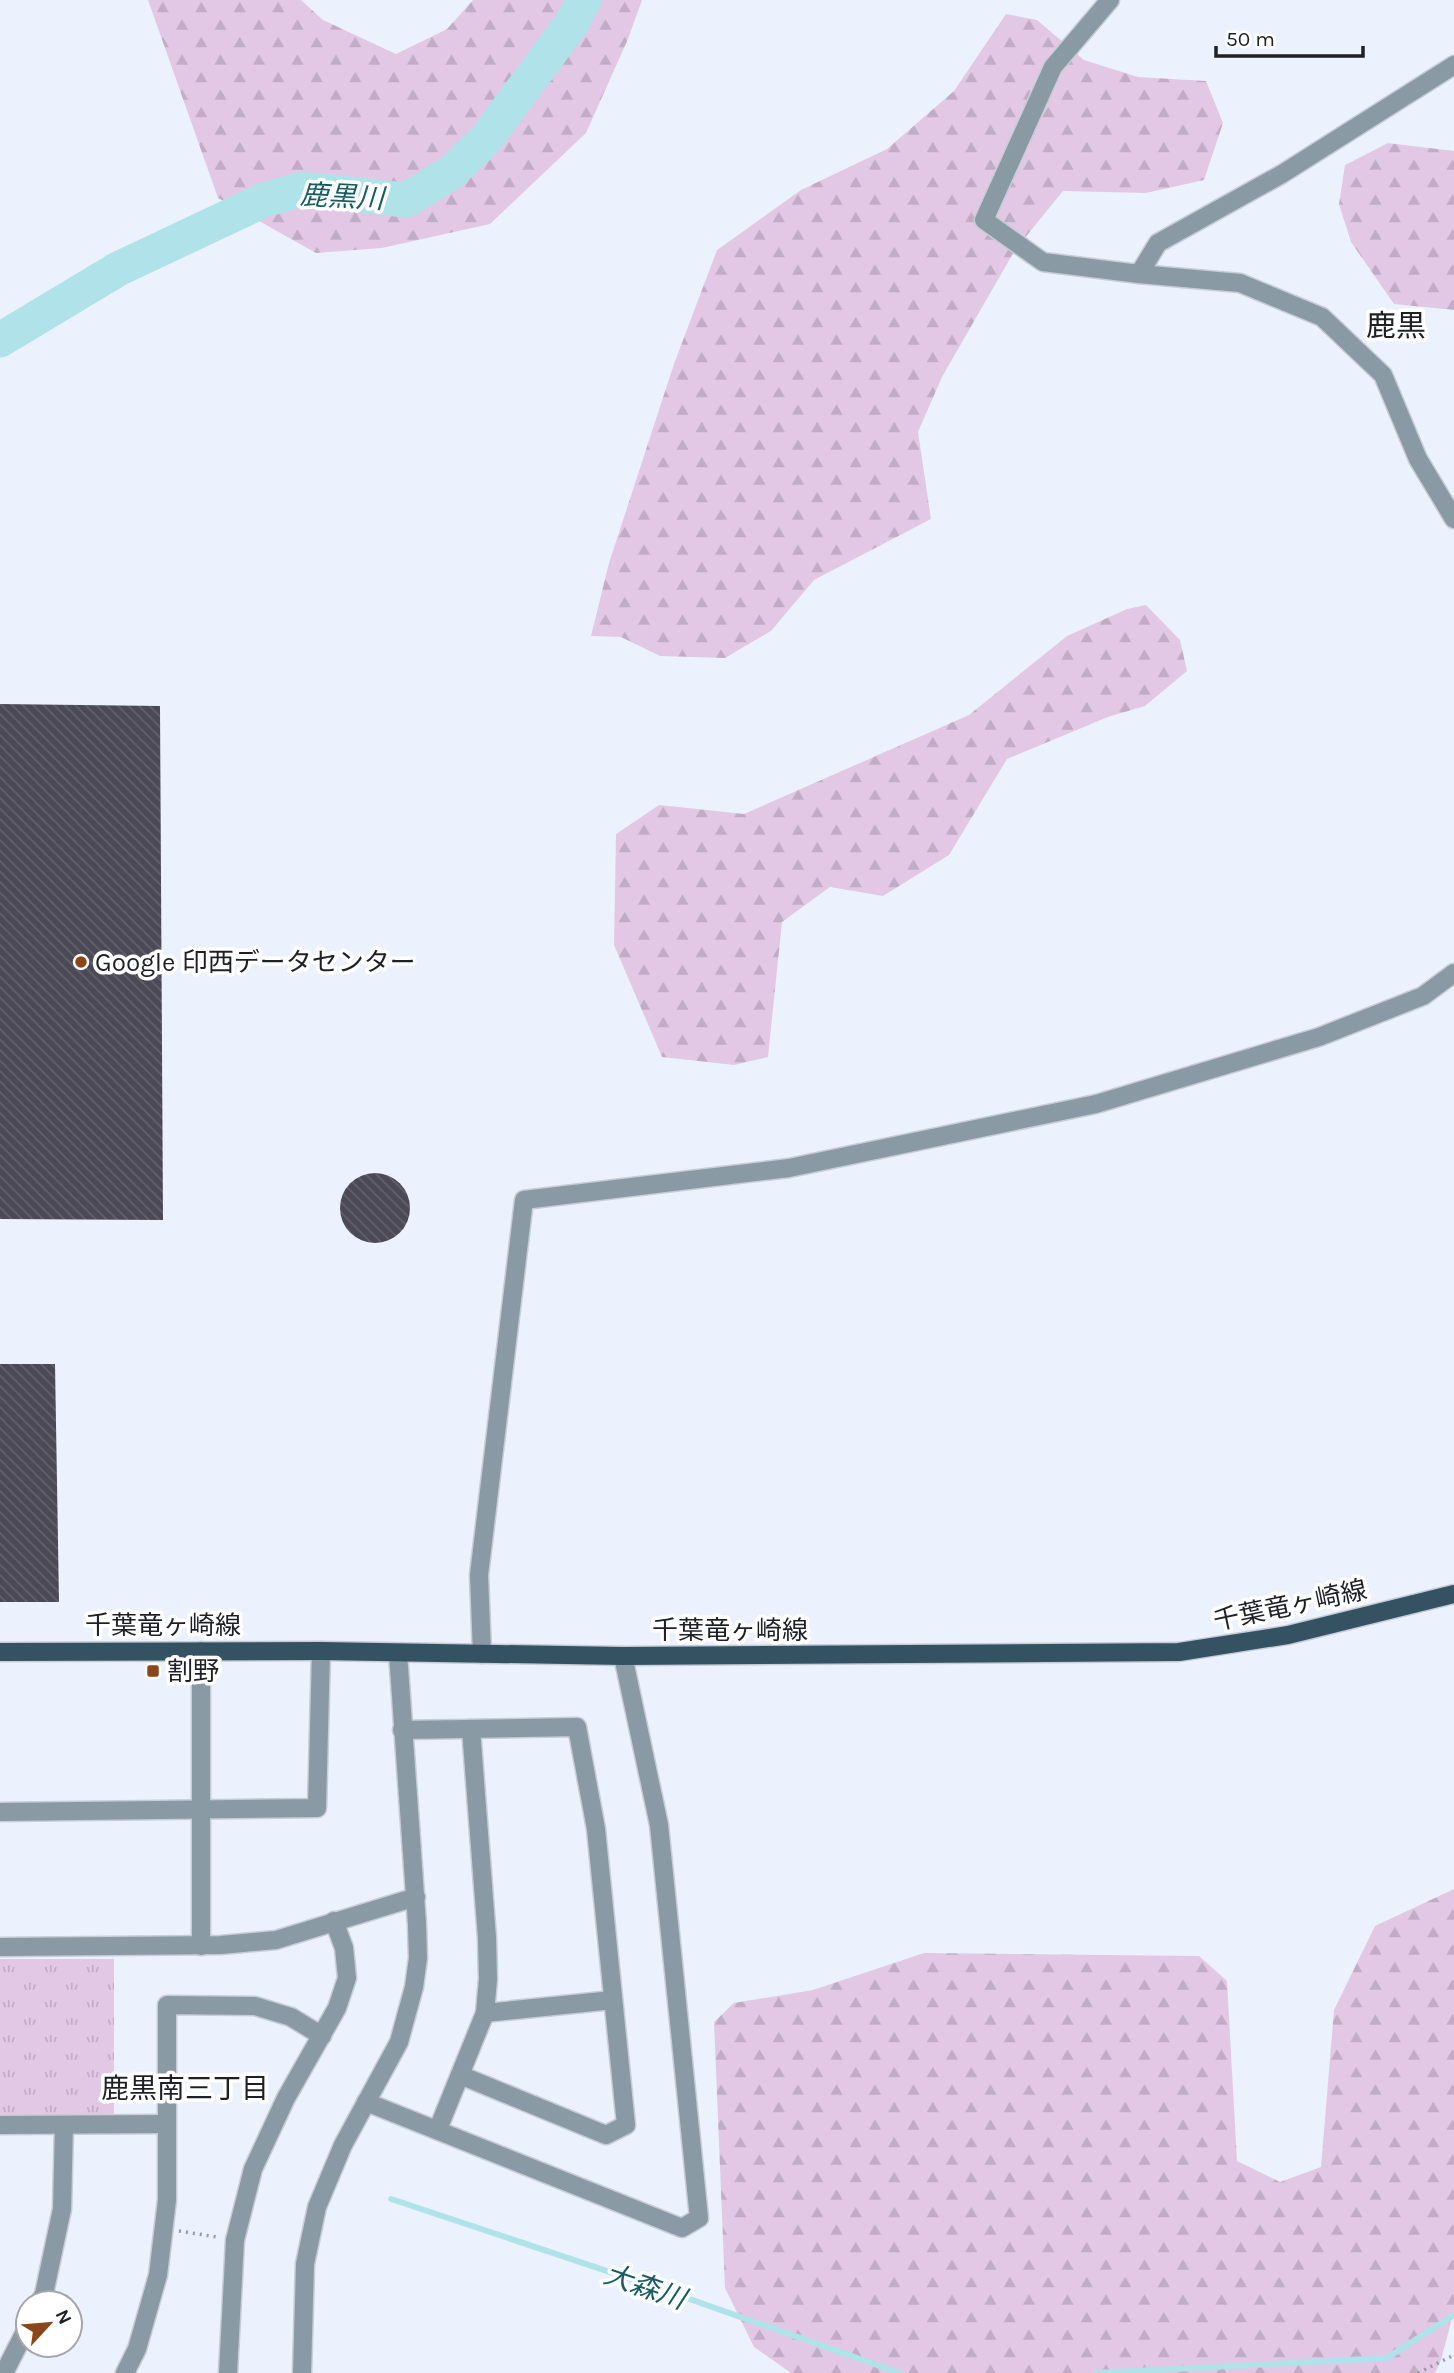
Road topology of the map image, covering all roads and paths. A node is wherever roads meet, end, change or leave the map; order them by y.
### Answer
1 (1110, 0) edge
2 (1454, 65) edge
3 (1139, 274) junction
4 (1454, 519) edge
5 (1454, 973) edge
6 (1454, 1594) edge
7 (201, 1651) junction
8 (321, 1651) junction
9 (0, 1652) edge
10 (398, 1653) junction
11 (482, 1654) junction
12 (623, 1656) junction
13 (471, 1729) junction
14 (402, 1730) junction
15 (201, 1809) junction
16 (0, 1812) edge
17 (415, 1897) junction
18 (334, 1921) junction
19 (201, 1945) junction
20 (0, 1947) edge
21 (613, 2000) junction
22 (485, 2013) junction
23 (322, 2036) junction
24 (460, 2074) junction
25 (366, 2102) junction
26 (166, 2124) junction
27 (0, 2125) edge
28 (64, 2125) junction
29 (438, 2129) junction
30 (163, 2229) junction
31 (235, 2240) junction
32 (45, 2289) edge
33 (14, 2353) edge
34 (1454, 2355) edge
35 (4, 2373) edge
36 (125, 2373) edge
37 (228, 2373) edge
38 (302, 2373) edge
39 (1418, 2373) edge

1 - 3 street
2 - 3 street
3 - 4 street
5 - 11 street
6 - 12 main road, 千葉竜ヶ崎線
7 - 8 main road, 千葉竜ヶ崎線
7 - 9 main road, 千葉竜ヶ崎線
7 - 15 street
8 - 10 main road, 千葉竜ヶ崎線
8 - 15 street
10 - 11 main road, 千葉竜ヶ崎線
10 - 14 street
11 - 12 main road, 千葉竜ヶ崎線
12 - 29 street
13 - 14 street
13 - 21 street
13 - 22 street
14 - 17 street
15 - 16 street
15 - 19 street
17 - 18 street
17 - 25 street
18 - 19 street
18 - 23 street
19 - 20 street
21 - 22 street
21 - 24 street
22 - 24 street
23 - 26 street
23 - 31 street
24 - 29 street
25 - 29 street
25 - 38 street
26 - 28 street
26 - 30 street
27 - 28 street
28 - 32 street
30 - 31 path
30 - 36 street
31 - 37 street
33 - 35 street
34 - 39 path

